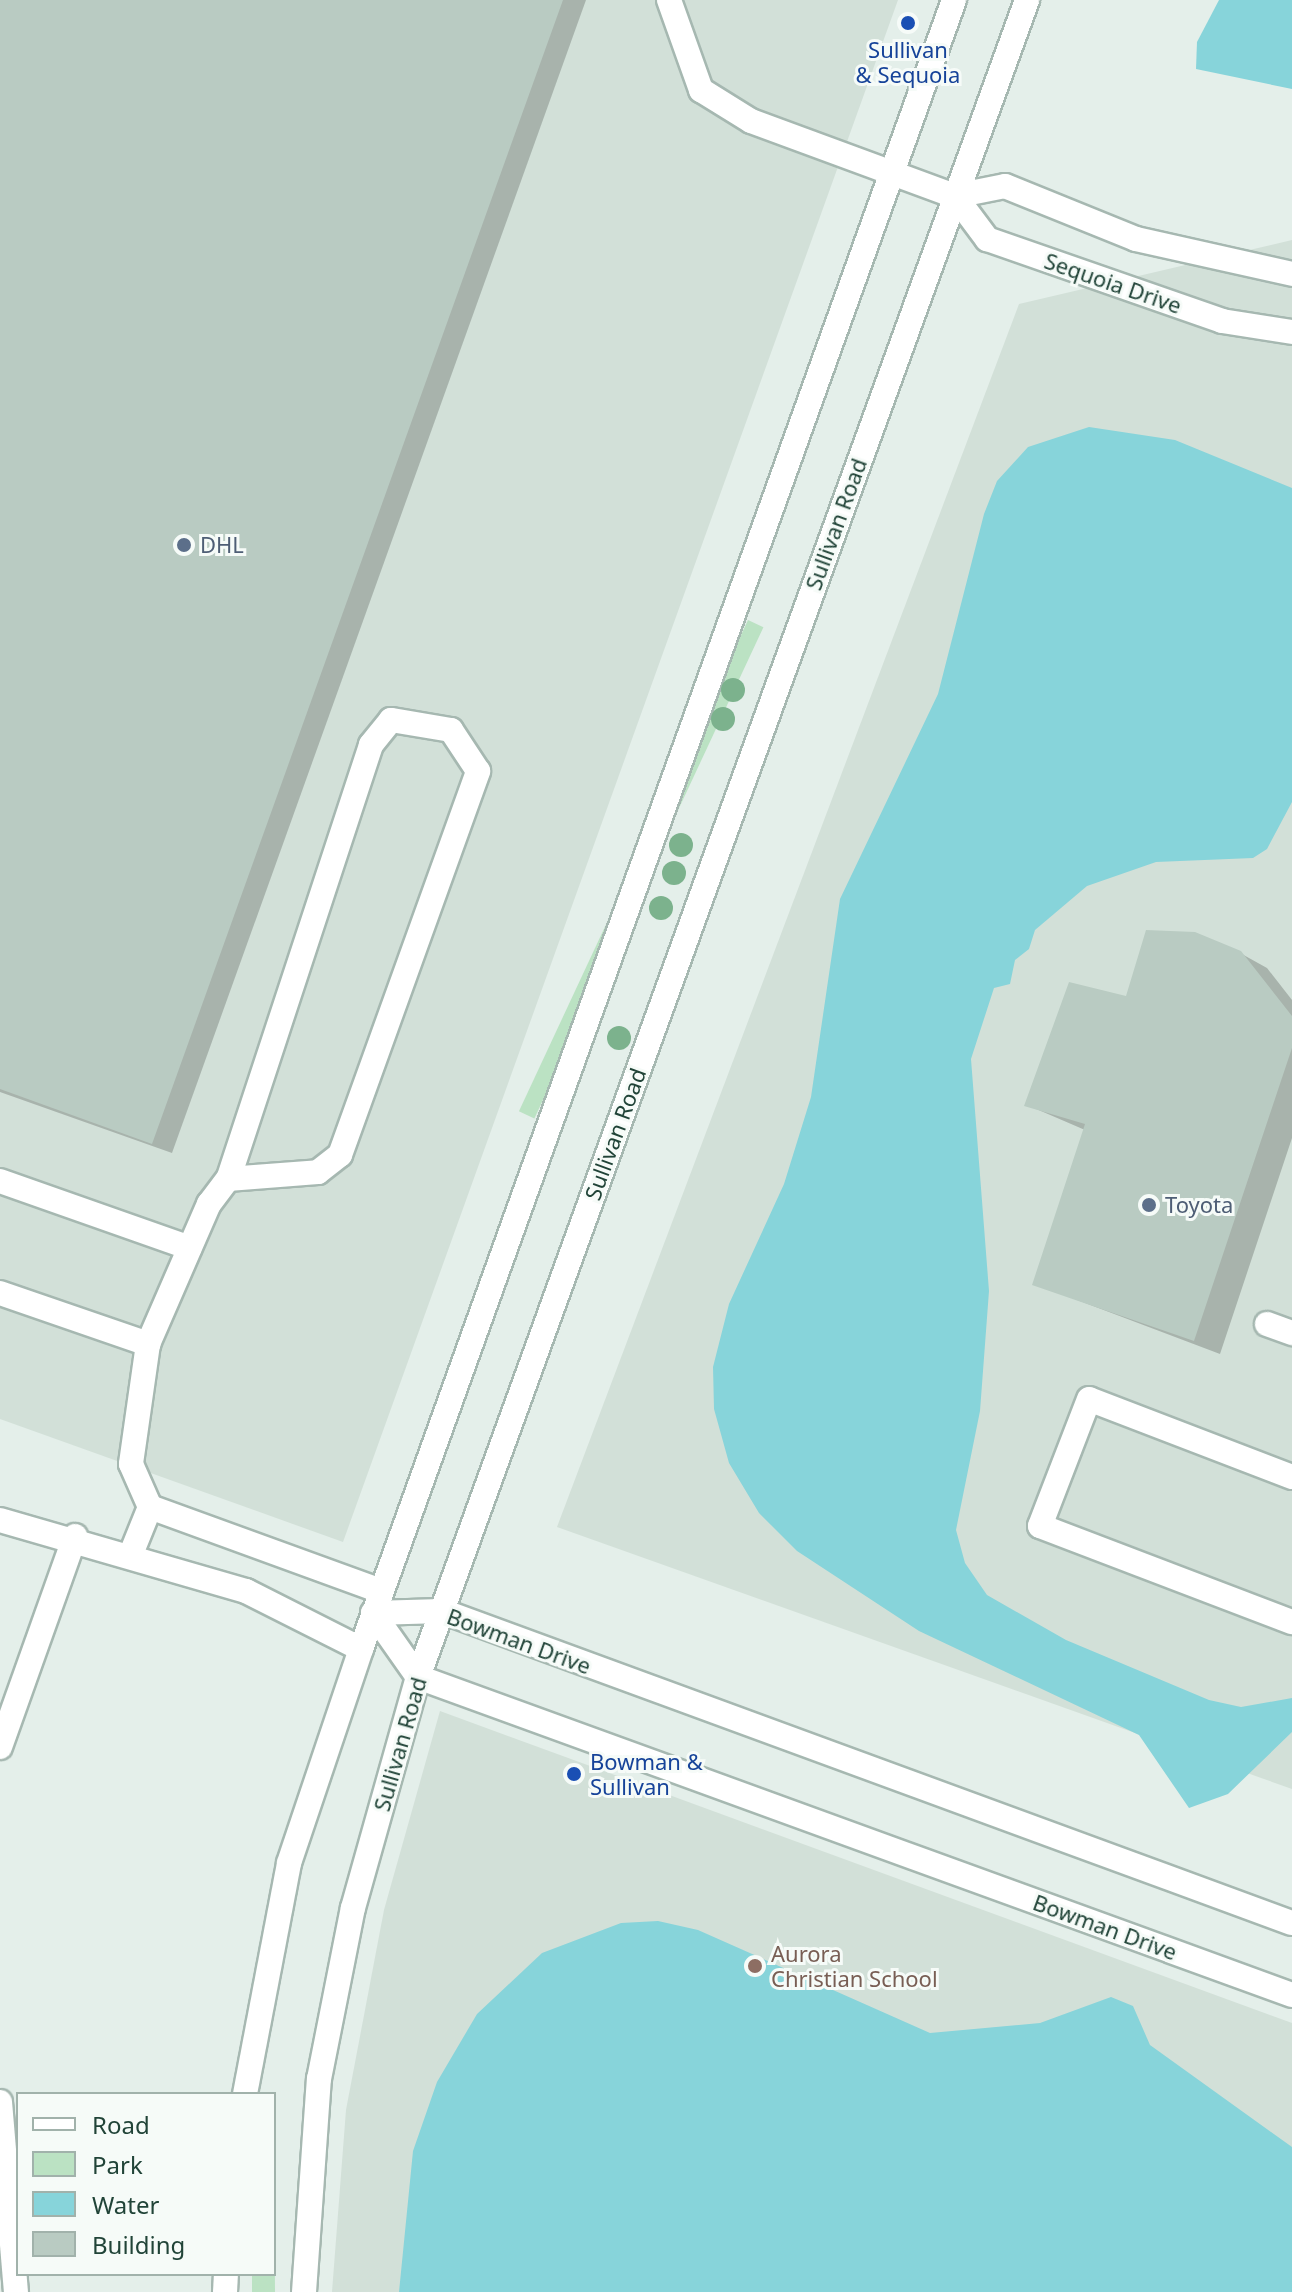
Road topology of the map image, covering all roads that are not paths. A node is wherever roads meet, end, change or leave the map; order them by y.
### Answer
1 (669, 0) edge
2 (954, 0) edge
3 (1027, 0) edge
4 (894, 174) junction
5 (955, 196) junction
6 (1292, 274) edge
7 (1292, 332) edge
8 (228, 1179) junction
9 (0, 1181) edge
10 (190, 1248) junction
11 (0, 1293) edge
12 (1267, 1324) dead end
13 (1292, 1333) edge
14 (148, 1344) junction
15 (1292, 1477) edge
16 (150, 1507) junction
17 (0, 1520) edge
18 (75, 1536) junction
19 (131, 1554) junction
20 (377, 1602) junction
21 (442, 1611) junction
22 (1292, 1622) edge
23 (361, 1649) junction
24 (418, 1677) junction
25 (0, 1747) edge
26 (1292, 1923) edge
27 (1292, 1995) edge
28 (245, 2092) edge
29 (0, 2102) edge
30 (16, 2292) edge
31 (304, 2292) edge

1 - 4 street
2 - 4 street
3 - 5 street, Sullivan Road
4 - 5 street
4 - 20 street
5 - 6 street
5 - 7 street, Sequoia Drive
5 - 21 street, Sullivan Road
8 - 8 street
8 - 10 street
9 - 10 street
10 - 14 street
11 - 14 street
12 - 13 street
14 - 16 street
15 - 22 street
16 - 19 street
16 - 20 street
17 - 18 street
18 - 19 street
18 - 25 street
19 - 23 street
20 - 21 street, Bowman Drive
20 - 23 street
20 - 24 street
21 - 24 street, Sullivan Road
21 - 26 street, Bowman Drive
23 - 28 street
24 - 27 street, Bowman Drive
24 - 31 street, Sullivan Road
29 - 30 street

